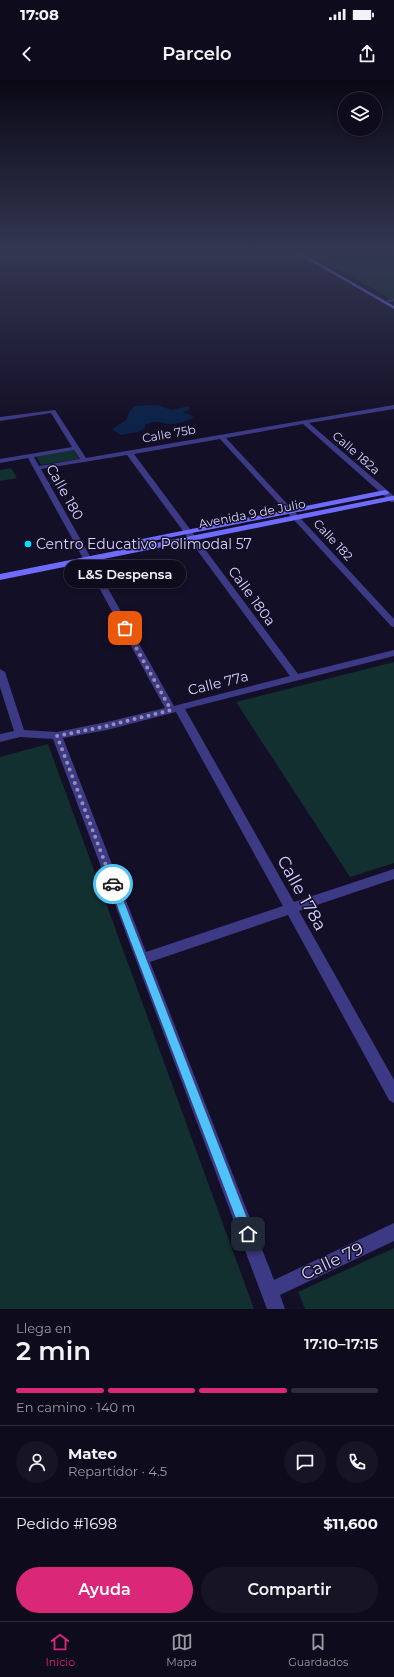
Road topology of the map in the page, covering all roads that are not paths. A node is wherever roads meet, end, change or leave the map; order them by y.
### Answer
1 (394, 407) edge
2 (0, 419) edge
3 (304, 422) junction
4 (221, 436) junction
5 (76, 448) junction
6 (129, 452) junction
7 (30, 456) junction
8 (84, 460) junction
9 (0, 461) edge
10 (36, 468) junction
11 (385, 492) junction
12 (393, 499) edge
13 (290, 511) junction
14 (296, 518) junction
15 (190, 535) junction
16 (86, 556) junction
17 (0, 570) edge
18 (0, 577) edge
19 (394, 624) edge
20 (394, 653) edge
21 (0, 672) edge
22 (296, 678) junction
23 (175, 708) junction
24 (20, 733) junction
25 (57, 736) junction
26 (0, 738) edge
27 (394, 874) edge
28 (291, 909) junction
29 (142, 959) junction
30 (394, 1095) edge
31 (394, 1232) edge
32 (269, 1290) junction
33 (276, 1309) edge

1 - 3 street, Calle 75b
2 - 5 street
3 - 4 street, Calle 75b
3 - 11 street, Calle 182a
4 - 6 street, Calle 75b
4 - 13 street, Calle 182
5 - 7 street
5 - 8 street
6 - 8 street, Calle 75b
6 - 15 street, Calle 180a
7 - 9 street
7 - 10 street, Calle 180
8 - 10 street, Calle 75b
10 - 16 street, Calle 180
11 - 12 street, Calle 182a
11 - 13 main road, Avenida 9 de Julio
12 - 14 main road, Avenida 9 de Julio
13 - 14 street, Calle 182
13 - 15 main road, Avenida 9 de Julio
14 - 15 main road, Avenida 9 de Julio
14 - 19 street, Calle 182
15 - 16 main road, Avenida 9 de Julio
15 - 22 street, Calle 180a
16 - 17 main road, Avenida 9 de Julio
16 - 18 main road, Avenida 9 de Julio
16 - 23 street, Calle 180
20 - 22 street, Calle 77a
21 - 24 street
22 - 23 street, Calle 77a
23 - 25 street, Calle 77a
23 - 28 street, Calle 178a
24 - 25 street, Calle 77a
24 - 26 street, Calle 77a
25 - 29 street
27 - 28 street
28 - 29 street
28 - 30 street, Calle 178a
29 - 32 street
31 - 32 street, Calle 79
32 - 33 street

